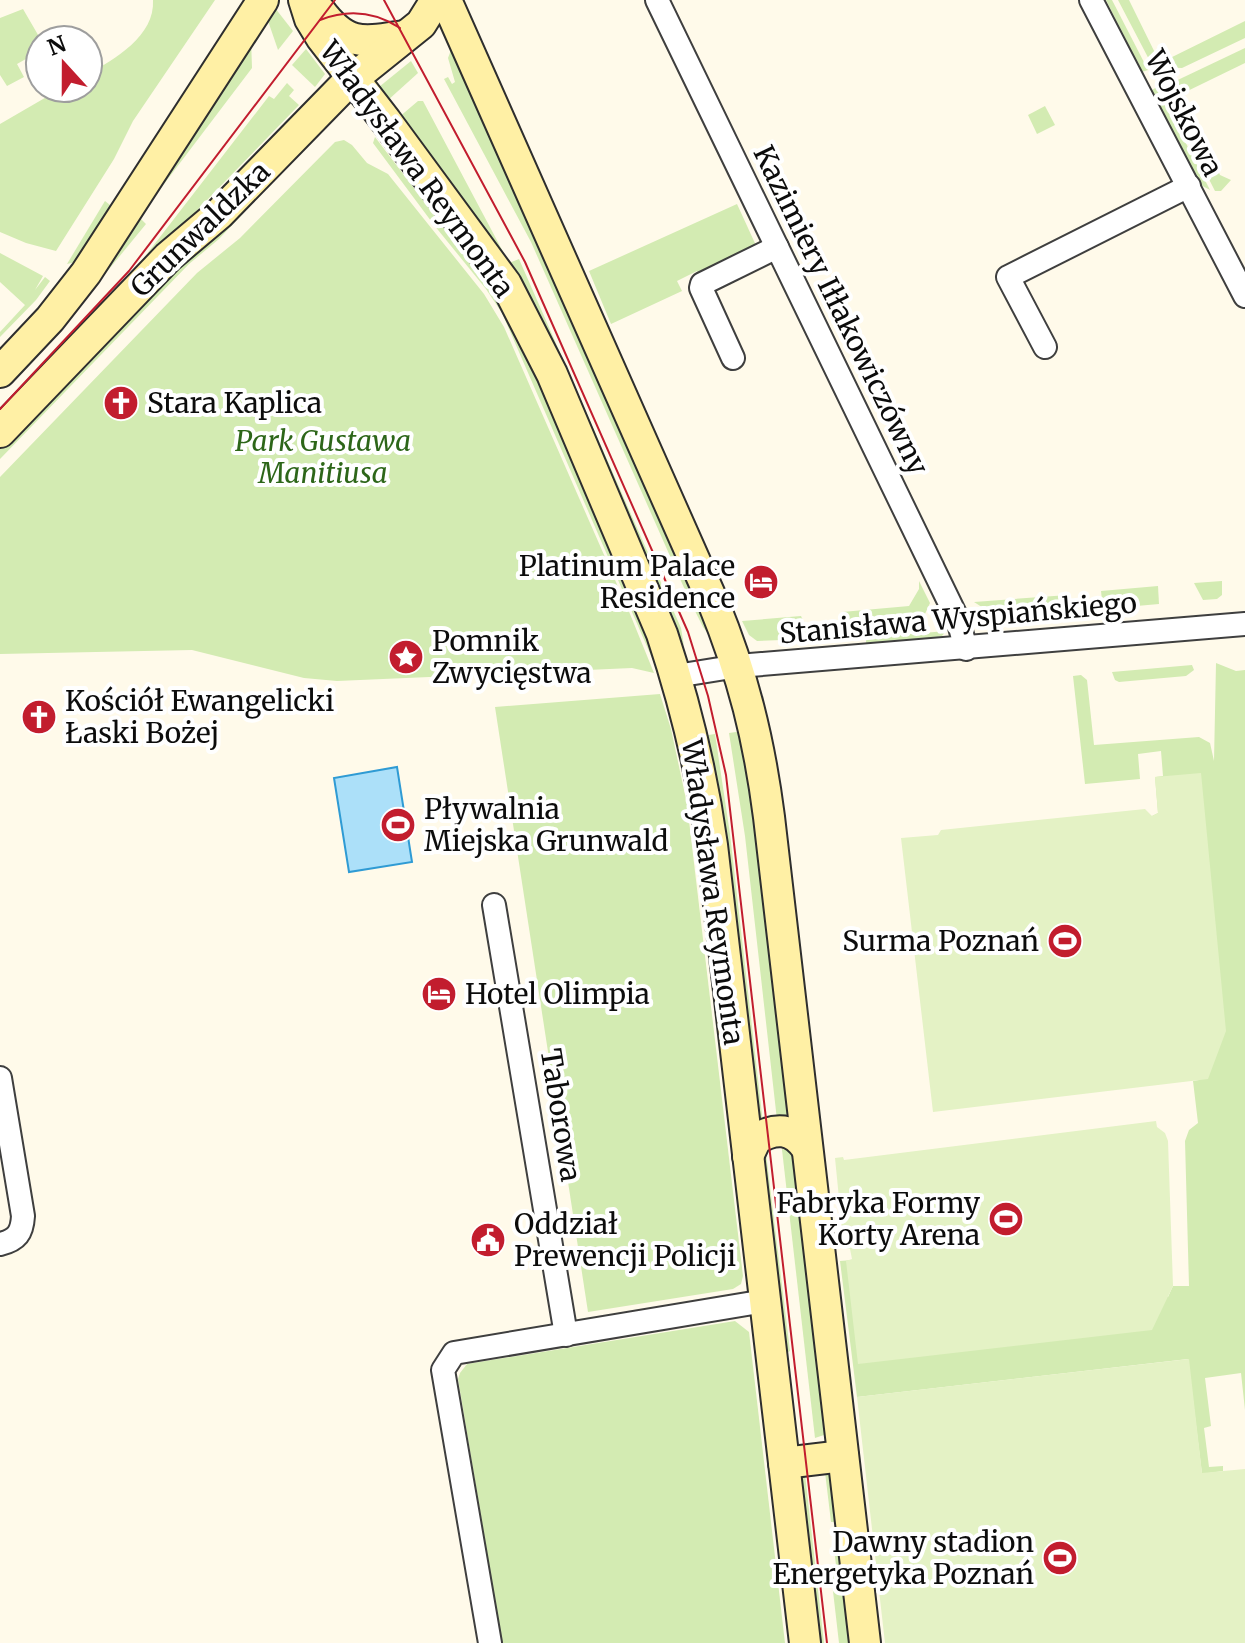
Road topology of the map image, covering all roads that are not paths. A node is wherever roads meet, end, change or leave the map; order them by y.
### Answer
1 (263, 0) edge
2 (304, 0) edge
3 (312, 0) edge
4 (436, 0) edge
5 (446, 0) edge
6 (657, 0) edge
7 (1091, 0) edge
8 (408, 35) junction
9 (352, 79) junction
10 (1189, 186) junction
11 (777, 247) junction
12 (1245, 296) edge
13 (1045, 347) dead end
14 (733, 358) dead end
15 (0, 372) edge
16 (0, 432) edge
17 (1245, 624) edge
18 (966, 649) junction
19 (738, 666) junction
20 (676, 676) junction
21 (494, 905) dead end
22 (0, 1078) edge
23 (806, 1147) junction
24 (748, 1156) junction
25 (0, 1244) edge
26 (765, 1301) junction
27 (566, 1335) junction
28 (843, 1456) junction
29 (784, 1463) junction
30 (490, 1643) edge
31 (805, 1643) edge
32 (865, 1643) edge

1 - 15 main road, Grunwaldzka
2 - 9 main road, Władysława Reymonta
3 - 8 main road
4 - 8 main road, Grunwaldzka
5 - 19 main road
6 - 11 street, Kazimiery Iłłakowiczówny
7 - 10 street, Wojskowa
8 - 9 main road, Grunwaldzka
9 - 16 main road, Grunwaldzka
9 - 20 main road, Władysława Reymonta
10 - 12 street, Wojskowa
10 - 13 street
11 - 14 street
11 - 18 street, Kazimiery Iłłakowiczówny
17 - 18 street, Stanisława Wyspiańskiego
18 - 19 street, Stanisława Wyspiańskiego
19 - 20 street, Stanisława Wyspiańskiego
19 - 23 main road
20 - 24 main road, Władysława Reymonta
21 - 27 street, Taborowa
22 - 25 street
23 - 24 main road
23 - 28 main road
24 - 26 main road, Władysława Reymonta
26 - 27 street
26 - 29 main road, Władysława Reymonta
27 - 30 street
28 - 29 main road
28 - 32 main road
29 - 31 main road, Władysława Reymonta

